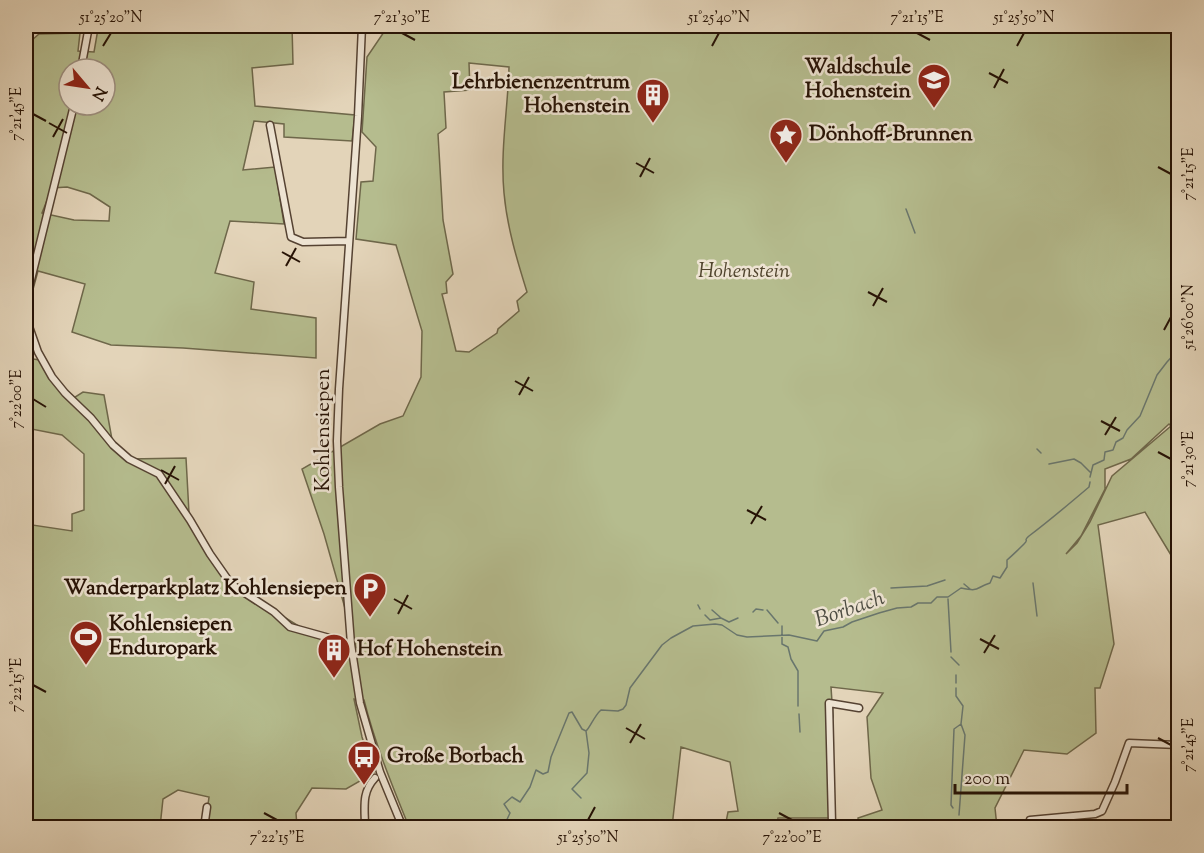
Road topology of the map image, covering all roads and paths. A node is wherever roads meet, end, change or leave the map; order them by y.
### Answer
1 (89, 26) edge
2 (362, 26) edge
3 (83, 57) edge
4 (71, 117) edge
5 (270, 125) dead end
6 (349, 241) junction
7 (26, 300) edge
8 (26, 318) edge
9 (351, 644) junction
10 (859, 708) dead end
11 (1179, 745) edge
12 (375, 778) dead end
13 (207, 807) dead end
14 (204, 828) edge
15 (365, 828) edge
16 (403, 828) edge
17 (829, 828) edge
18 (1030, 828) edge

1 - 3 street
2 - 6 street, Kohlensiepen
4 - 7 street
5 - 6 street
6 - 9 street, Kohlensiepen
8 - 9 street
9 - 16 street, Kohlensiepen
10 - 17 street
11 - 18 street
12 - 15 street
13 - 14 street

